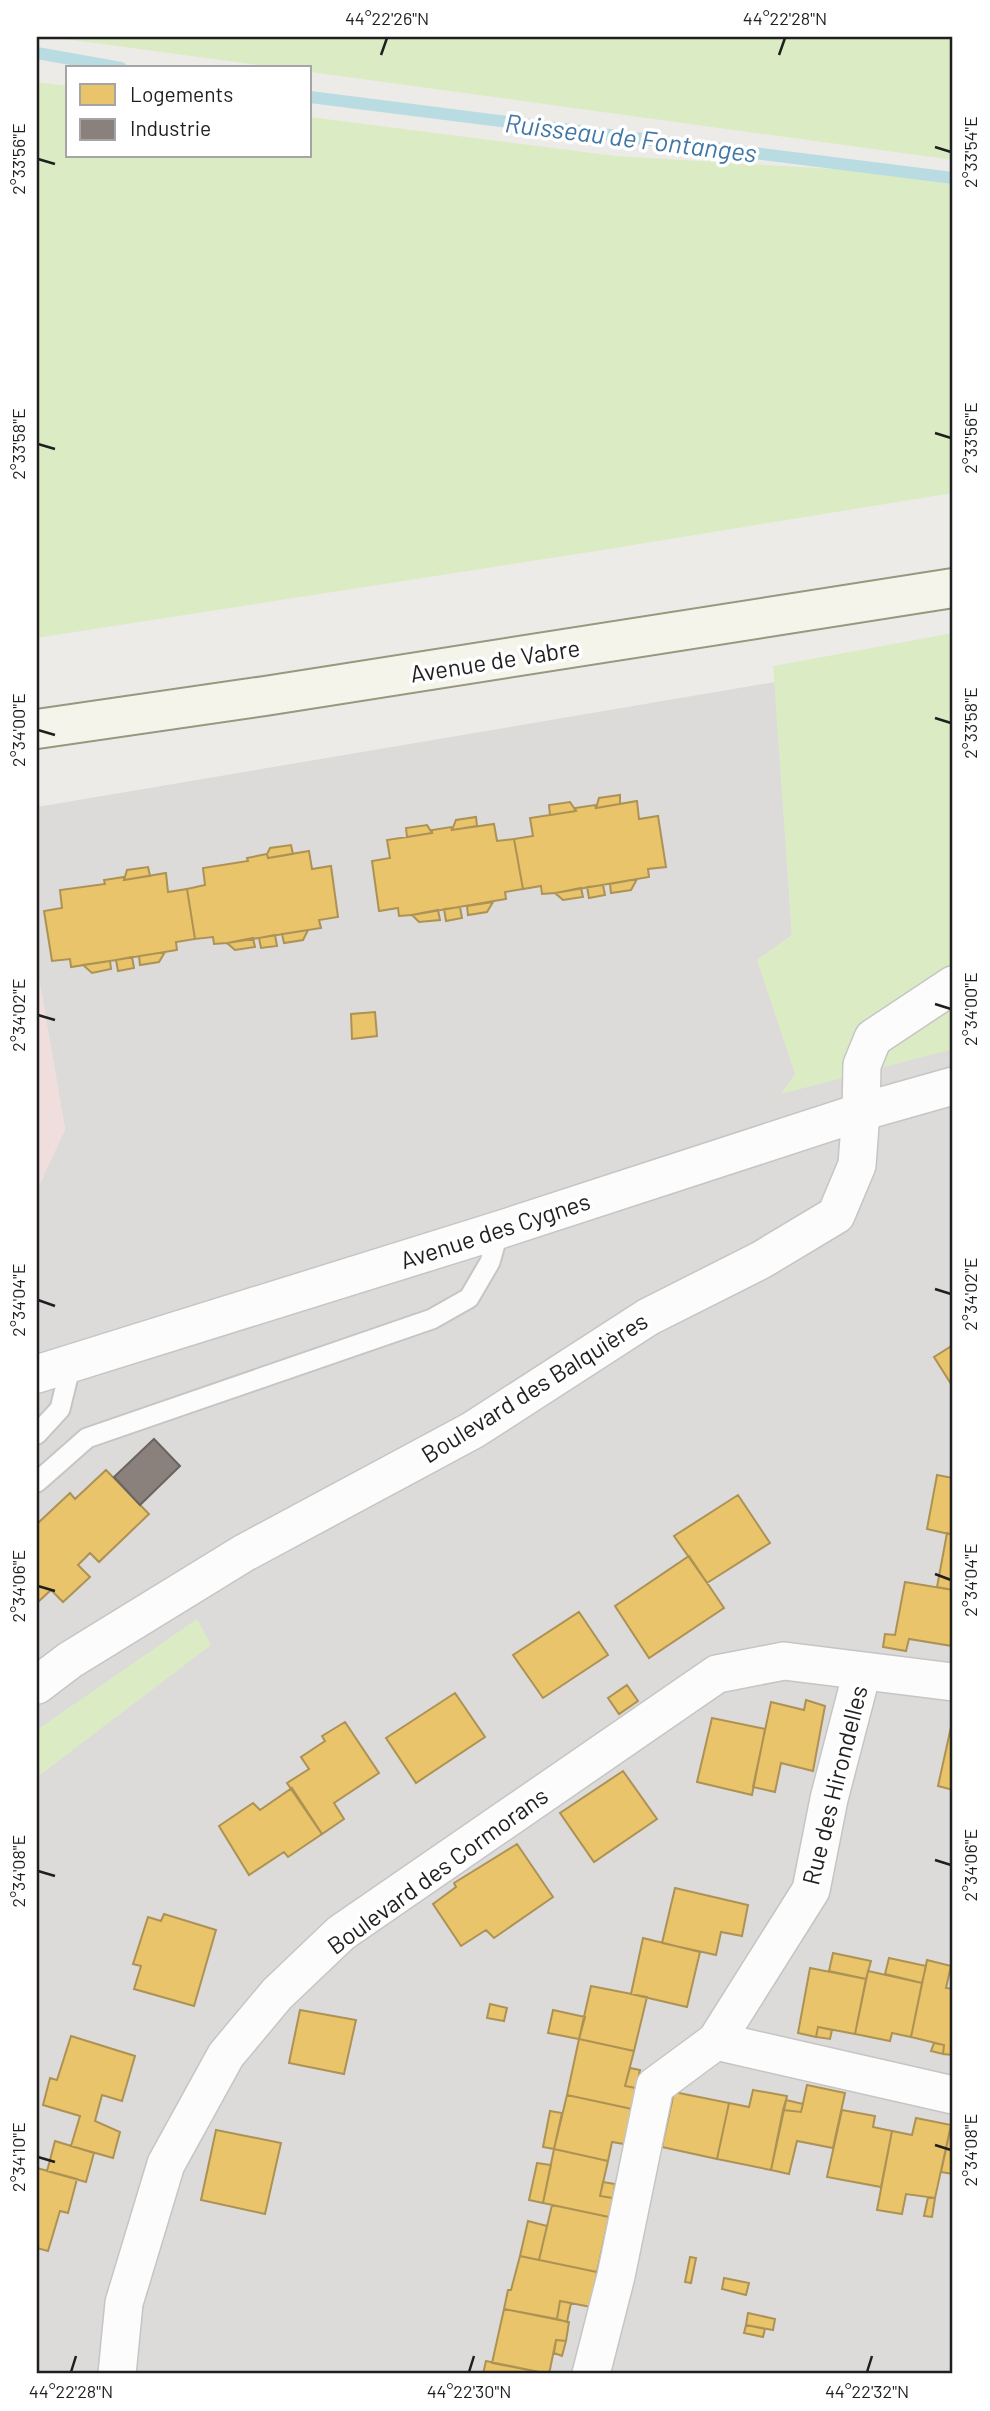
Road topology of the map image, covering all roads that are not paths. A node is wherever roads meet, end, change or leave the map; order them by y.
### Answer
1 (953, 588) edge
2 (37, 729) edge
3 (953, 985) edge
4 (953, 1086) edge
5 (861, 1112) junction
6 (499, 1230) junction
7 (71, 1364) junction
8 (37, 1374) edge
9 (37, 1434) edge
10 (37, 1482) edge
11 (862, 1672) junction
12 (953, 1682) edge
13 (37, 1685) edge
14 (716, 2040) junction
15 (953, 2095) edge
16 (117, 2374) edge
17 (591, 2374) edge

1 - 2 main road, Avenue de Vabre
3 - 5 street, Boulevard des Balquières
4 - 5 street, Avenue des Cygnes
5 - 6 street, Avenue des Cygnes
5 - 13 street, Boulevard des Balquières
6 - 7 street, Avenue des Cygnes
6 - 10 lane
7 - 8 street, Avenue des Cygnes
7 - 9 lane
11 - 12 street, Boulevard des Cormorans
11 - 14 street, Rue des Hirondelles
11 - 16 street, Boulevard des Cormorans
14 - 15 street
14 - 17 street, Rue des Hirondelles

